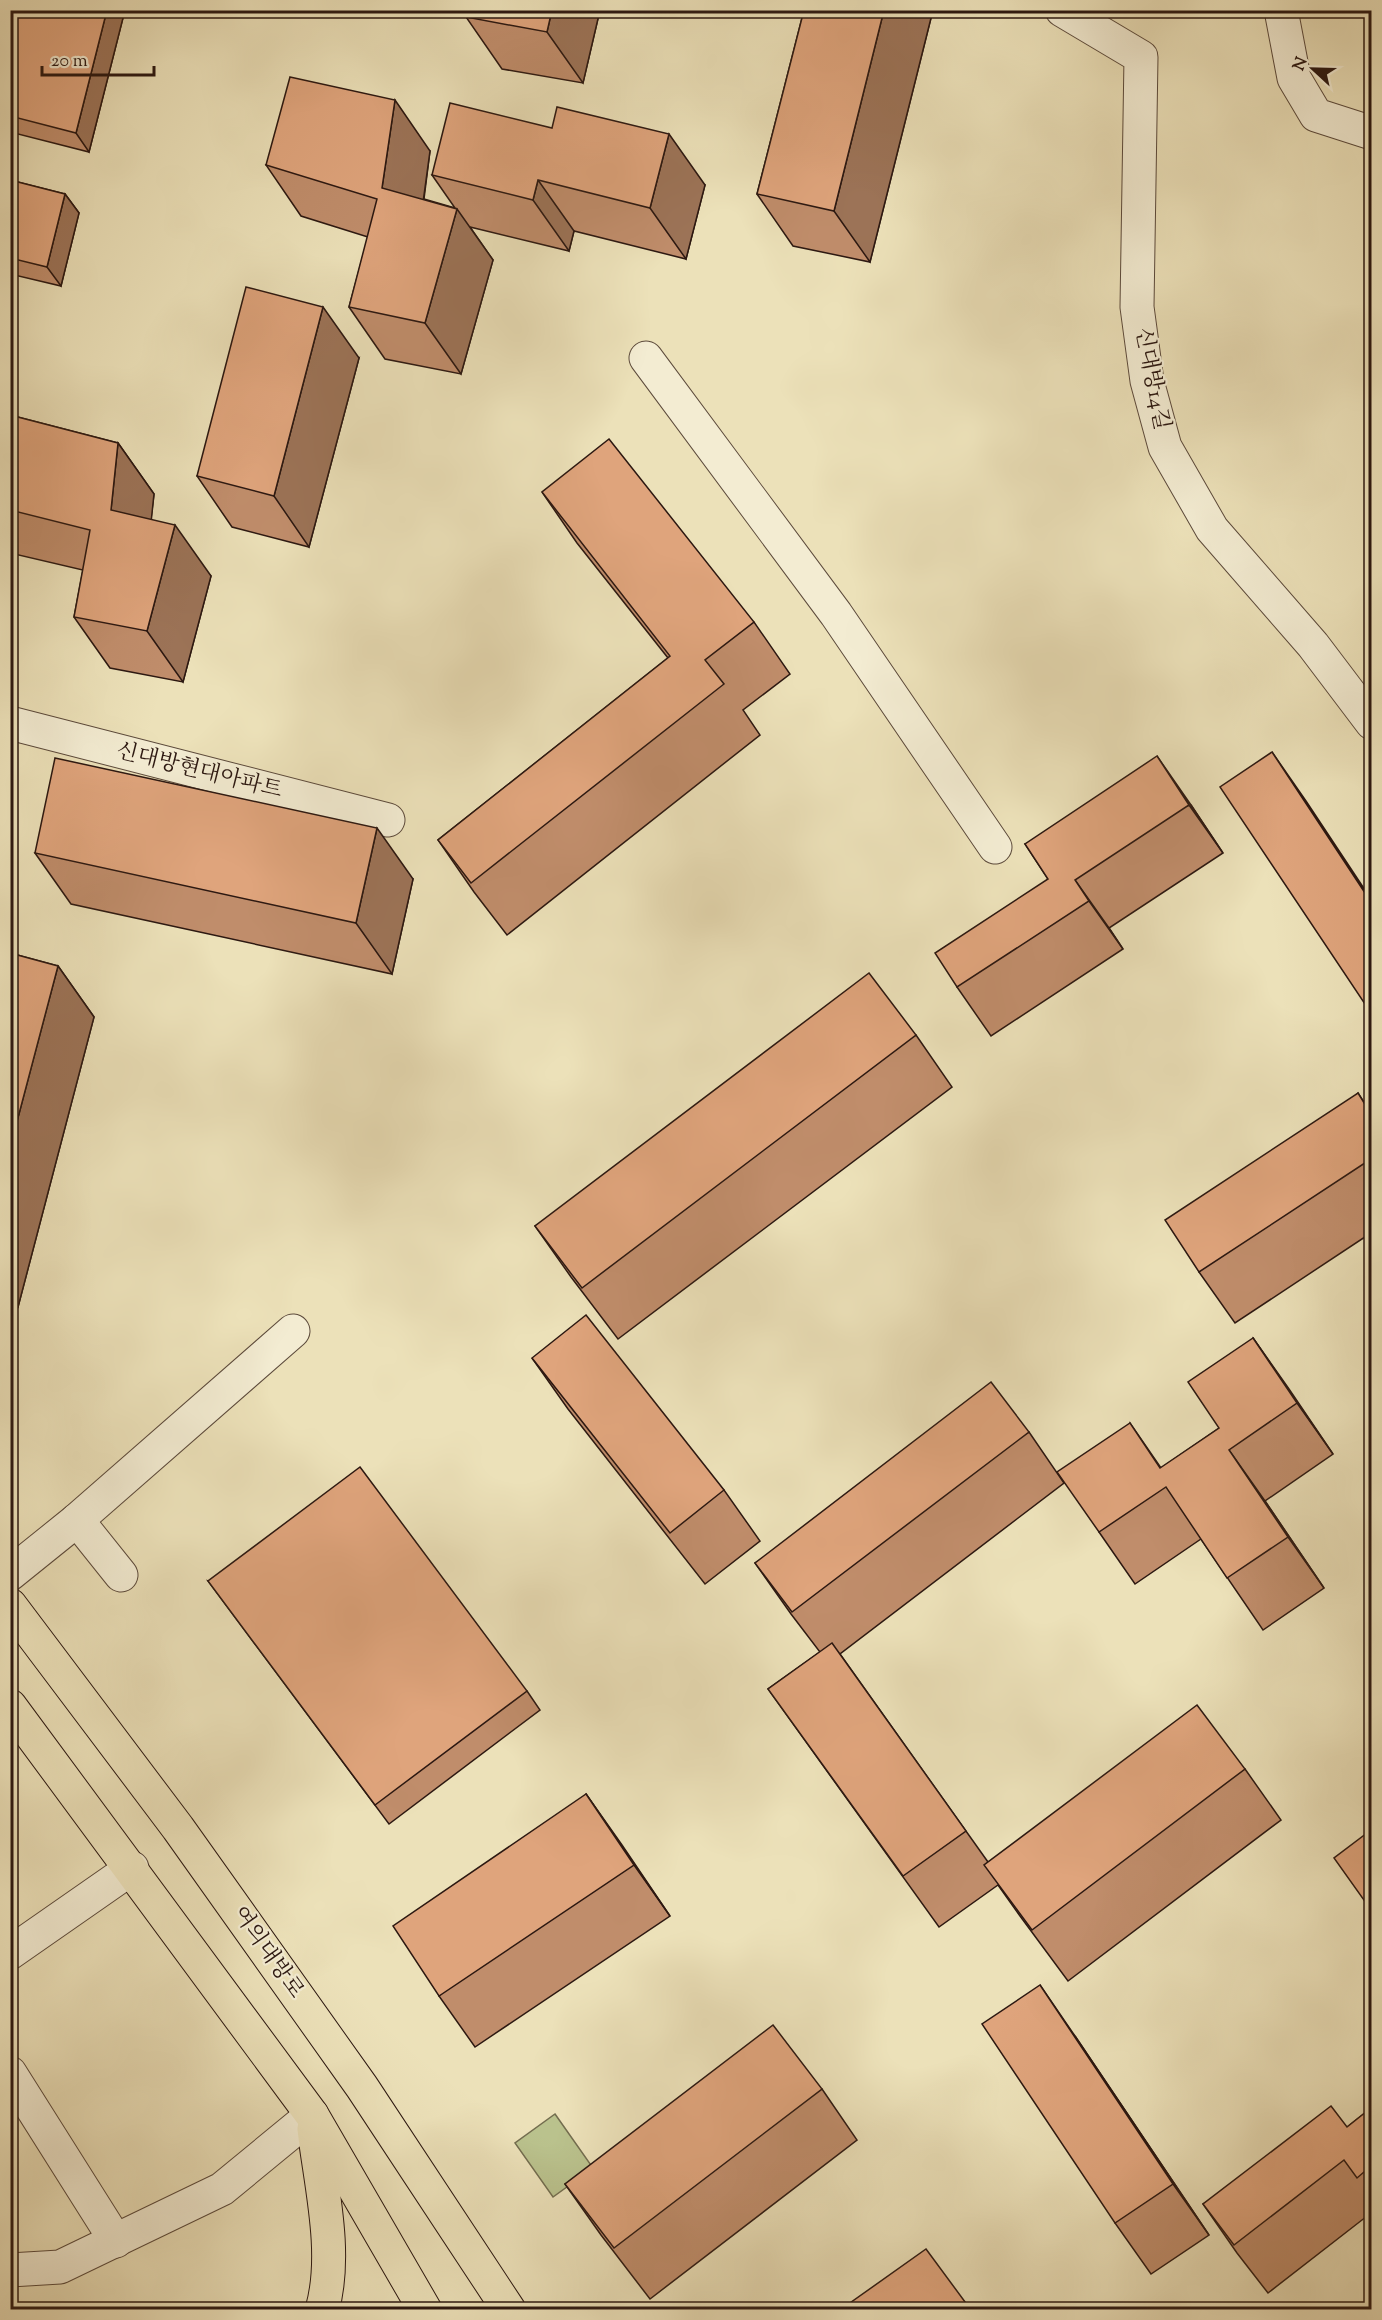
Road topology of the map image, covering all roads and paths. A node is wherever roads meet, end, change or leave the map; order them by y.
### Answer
1 (1062, 10) edge
2 (1281, 10) edge
3 (1371, 133) edge
4 (646, 358) dead end
5 (10, 723) edge
6 (1371, 723) edge
7 (388, 820) dead end
8 (995, 847) dead end
9 (293, 1331) dead end
10 (77, 1520) junction
11 (10, 1574) edge
12 (121, 1575) dead end
13 (10, 1605) edge
14 (10, 1706) edge
15 (132, 1868) junction
16 (10, 1953) edge
17 (10, 2073) edge
18 (312, 2115) junction
19 (116, 2241) junction
20 (10, 2270) edge
21 (322, 2310) edge
22 (425, 2310) edge
23 (509, 2310) edge

1 - 6 street, 신대방14길
2 - 3 street
4 - 8 street
5 - 7 street, 신대방현대아파트
9 - 10 street
10 - 11 street
10 - 12 street
13 - 23 main road, 여의대방로
14 - 15 main road
15 - 16 street
15 - 18 main road
17 - 19 street
18 - 19 street
18 - 21 main road
18 - 22 main road
19 - 20 street

